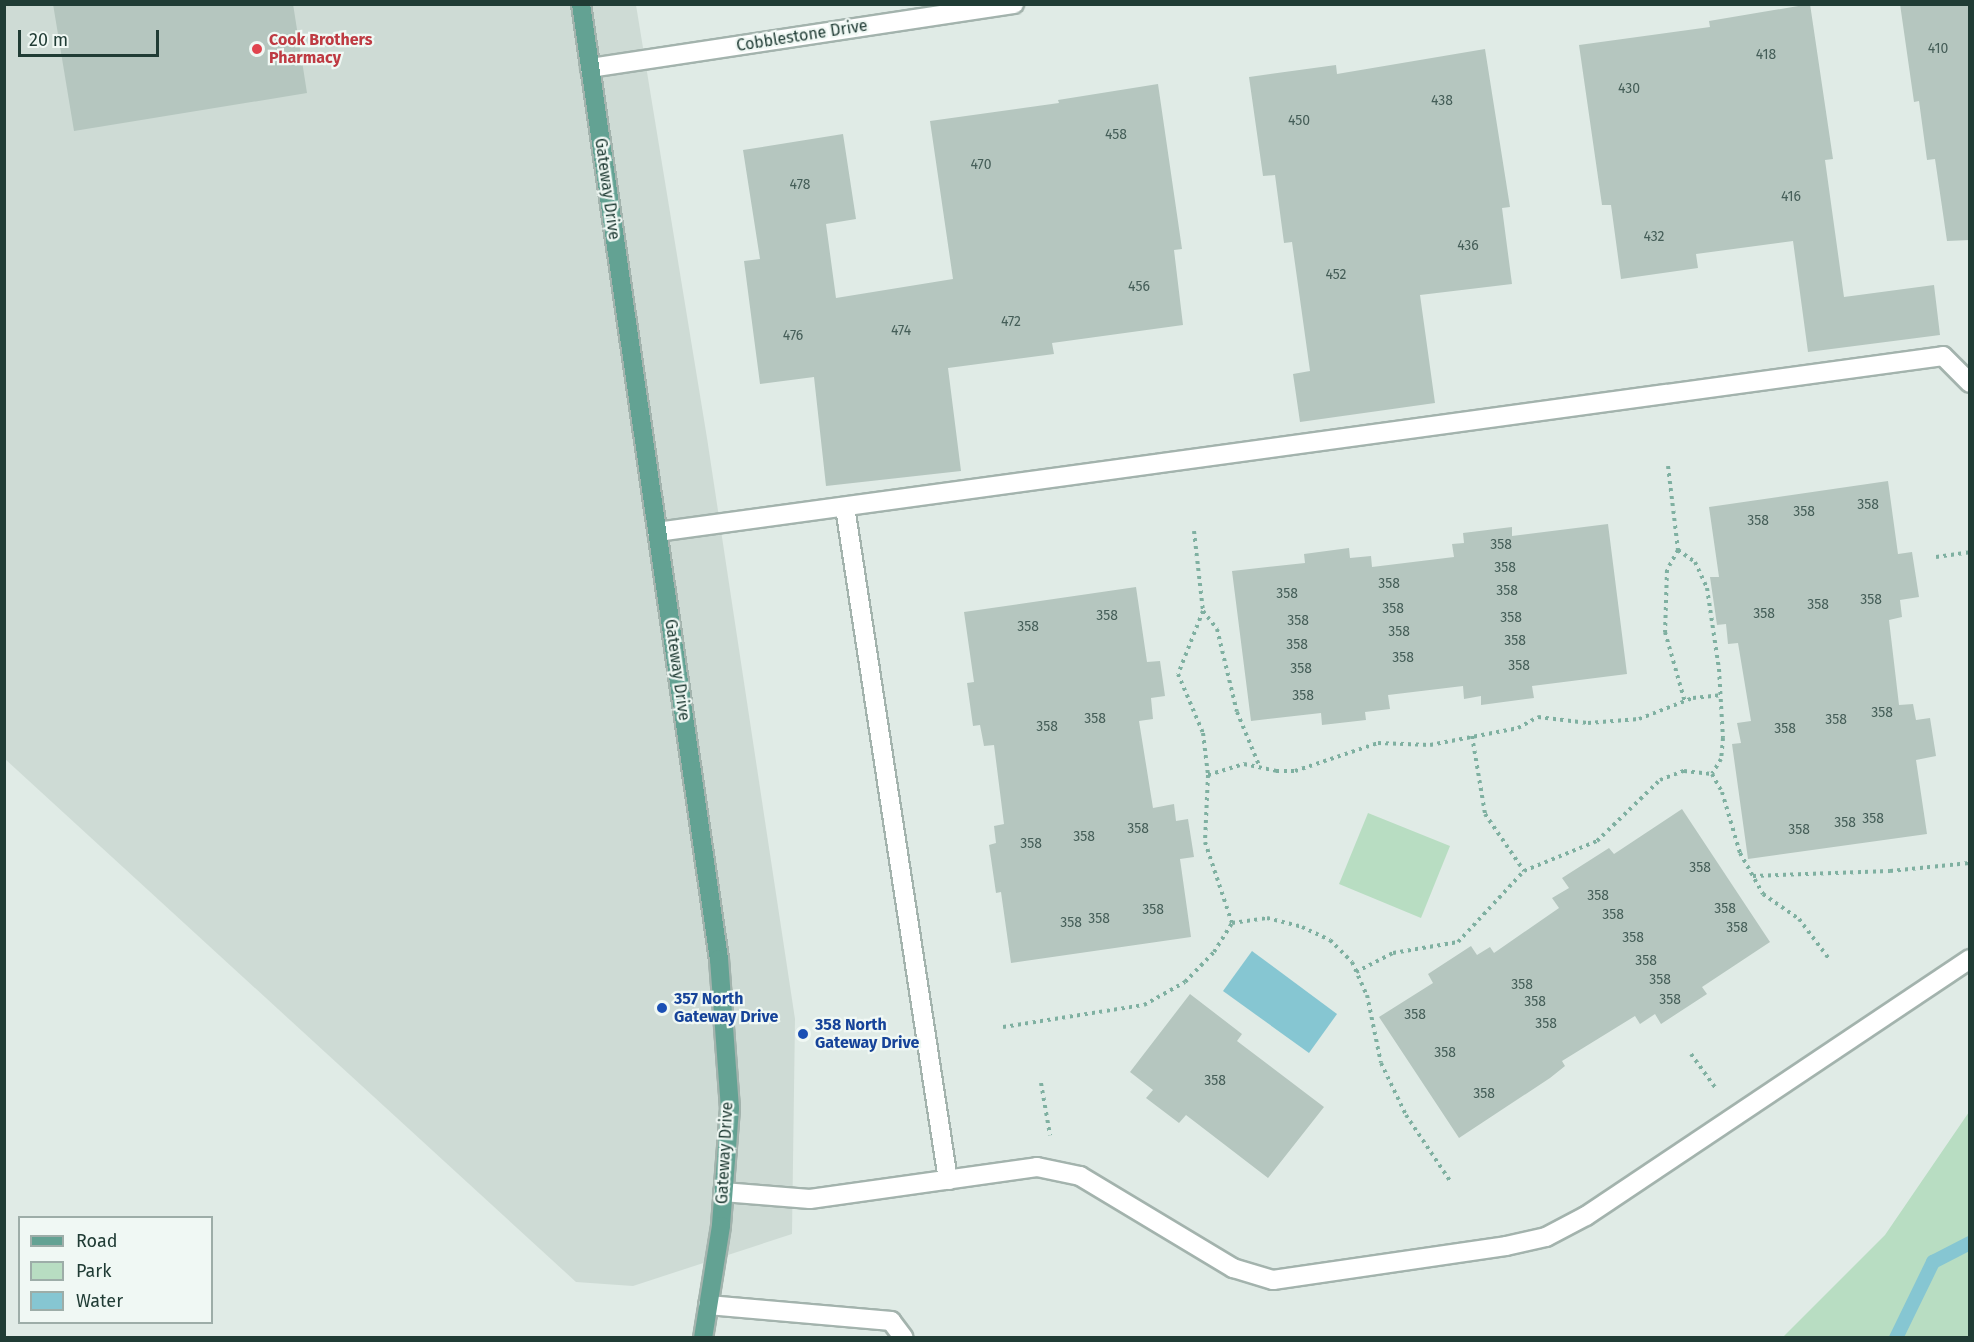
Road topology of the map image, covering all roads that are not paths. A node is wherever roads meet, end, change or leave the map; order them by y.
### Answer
1 (581, 4) edge
2 (1014, 4) edge
3 (590, 68) junction
4 (1970, 383) edge
5 (845, 507) junction
6 (657, 532) junction
7 (1970, 959) edge
8 (948, 1180) junction
9 (723, 1192) junction
10 (708, 1305) junction
11 (703, 1338) edge
12 (904, 1338) edge

1 - 3 main road, Gateway Drive
2 - 3 street, Cobblestone Drive
3 - 6 main road, Gateway Drive
4 - 5 street
5 - 6 street
5 - 8 street
6 - 9 main road, Gateway Drive
7 - 8 street
8 - 9 street
9 - 10 main road, Gateway Drive
10 - 11 main road, Gateway Drive
10 - 12 street

